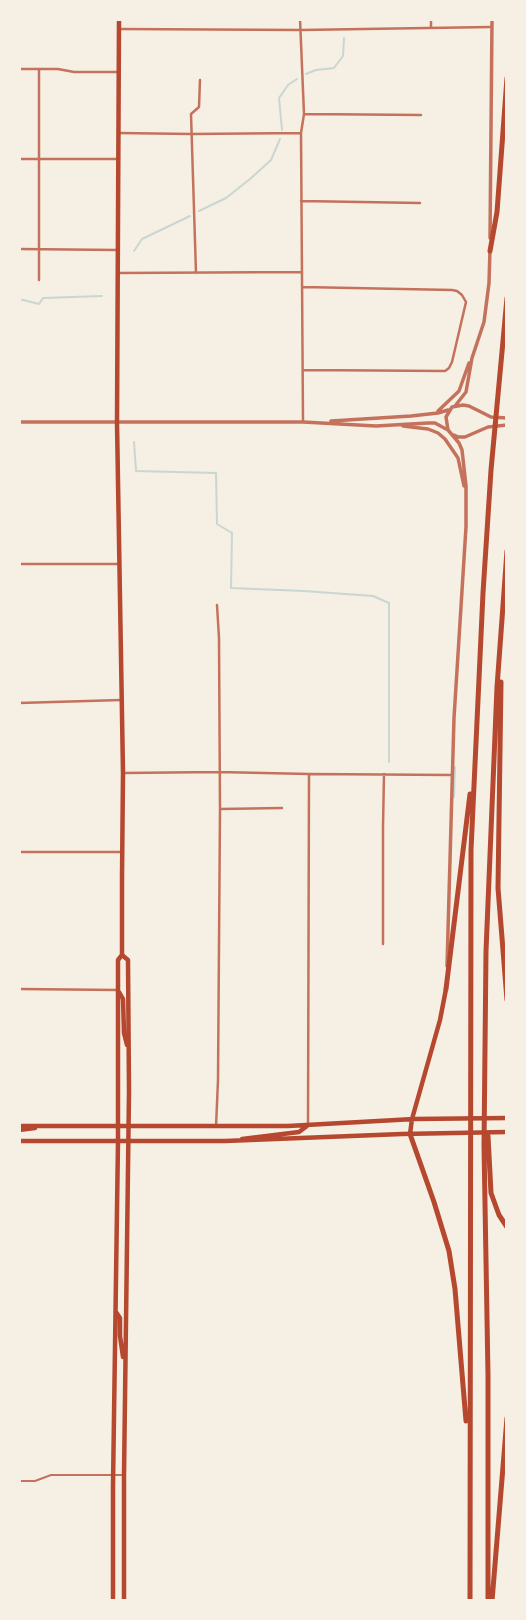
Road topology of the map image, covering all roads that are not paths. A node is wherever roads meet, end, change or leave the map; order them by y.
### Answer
1 (120, 19) edge
2 (300, 19) edge
3 (431, 19) edge
4 (492, 19) edge
5 (492, 27) junction
6 (431, 28) junction
7 (119, 29) junction
8 (301, 30) junction
9 (19, 69) edge
10 (39, 69) junction
11 (119, 72) junction
12 (507, 78) edge
13 (201, 80) dead end
14 (304, 114) junction
15 (421, 115) dead end
16 (119, 133) junction
17 (301, 133) junction
18 (192, 134) junction
19 (19, 159) edge
20 (40, 159) junction
21 (119, 159) junction
22 (301, 201) junction
23 (420, 203) dead end
24 (19, 249) edge
25 (40, 249) junction
26 (119, 250) junction
27 (490, 251) junction
28 (301, 272) junction
29 (119, 273) junction
30 (196, 273) junction
31 (38, 280) dead end
32 (303, 287) junction
33 (507, 298) edge
34 (472, 358) junction
35 (303, 370) junction
36 (452, 408) junction
37 (433, 414) junction
38 (507, 418) edge
39 (19, 422) edge
40 (303, 422) junction
41 (318, 422) junction
42 (117, 423) junction
43 (507, 425) edge
44 (390, 426) junction
45 (450, 432) junction
46 (466, 495) junction
47 (507, 551) edge
48 (19, 564) edge
49 (120, 564) junction
50 (217, 605) dead end
51 (501, 621) junction
52 (121, 700) junction
53 (19, 703) edge
54 (475, 753) junction
55 (219, 772) junction
56 (123, 773) junction
57 (309, 774) junction
58 (384, 774) junction
59 (452, 775) junction
60 (282, 808) dead end
61 (220, 809) junction
62 (19, 852) edge
63 (122, 852) junction
64 (383, 944) dead end
65 (122, 954) junction
66 (19, 989) edge
67 (446, 989) junction
68 (118, 990) junction
69 (507, 1000) edge
70 (129, 1056) junction
71 (507, 1118) edge
72 (412, 1119) junction
73 (308, 1125) junction
74 (118, 1126) junction
75 (129, 1126) junction
76 (216, 1127) junction
77 (19, 1128) edge
78 (507, 1132) edge
79 (410, 1134) junction
80 (19, 1141) edge
81 (129, 1141) junction
82 (234, 1141) junction
83 (118, 1142) junction
84 (486, 1146) junction
85 (507, 1227) edge
86 (115, 1311) junction
87 (125, 1368) junction
88 (507, 1418) edge
89 (469, 1451) junction
90 (113, 1475) junction
91 (124, 1475) junction
92 (19, 1481) edge
93 (113, 1601) edge
94 (124, 1601) edge
95 (470, 1601) edge
96 (490, 1601) edge

1 - 7 main road
2 - 8 street
3 - 6 street
4 - 5 street
5 - 6 street
5 - 27 street
6 - 8 street
7 - 8 street
7 - 11 main road
8 - 14 street
9 - 10 street
10 - 11 street
10 - 20 street
11 - 16 main road
12 - 27 highway
13 - 18 street
14 - 15 street
14 - 17 street
16 - 18 street
16 - 21 main road
17 - 18 street
17 - 22 street
18 - 30 street
19 - 20 street
20 - 21 street
20 - 25 street
21 - 26 main road
22 - 23 street
22 - 28 street
24 - 25 street
25 - 26 street
25 - 31 street
26 - 29 main road
27 - 34 street
28 - 30 street
28 - 32 street
29 - 30 street
29 - 42 main road
32 - 35 street
32 - 35 street
33 - 54 highway
34 - 36 street
34 - 37 street
35 - 40 street
36 - 37 street
36 - 38 street
36 - 45 street
37 - 41 street
39 - 42 street
40 - 41 street
40 - 42 street
41 - 44 street
42 - 49 main road
43 - 45 street
44 - 45 street
44 - 46 street
45 - 46 street
46 - 59 street
47 - 51 highway
48 - 49 street
49 - 52 main road
50 - 55 street
51 - 69 highway
51 - 84 highway
52 - 53 street
52 - 56 main road
54 - 67 highway
54 - 89 highway
55 - 56 street
55 - 57 street
55 - 61 street
56 - 63 main road
57 - 58 street
57 - 73 street
58 - 59 street
58 - 64 street
59 - 67 street
60 - 61 street
61 - 76 street
62 - 63 street
63 - 65 main road
65 - 68 main road
65 - 70 main road
66 - 68 street
67 - 72 main road
68 - 70 main road
68 - 74 main road
70 - 75 main road
71 - 72 main road
72 - 73 main road
72 - 79 main road
73 - 76 main road
73 - 82 main road
74 - 75 main road
74 - 77 main road
74 - 83 main road
75 - 76 main road
75 - 81 main road
78 - 79 main road
79 - 82 main road
79 - 89 highway
80 - 83 main road
81 - 82 main road
81 - 83 main road
81 - 87 main road
83 - 86 main road
84 - 85 highway
84 - 96 highway
86 - 87 main road
86 - 90 main road
87 - 91 main road
88 - 96 highway
89 - 95 highway
90 - 91 lane
90 - 92 lane
90 - 93 main road
91 - 94 main road

